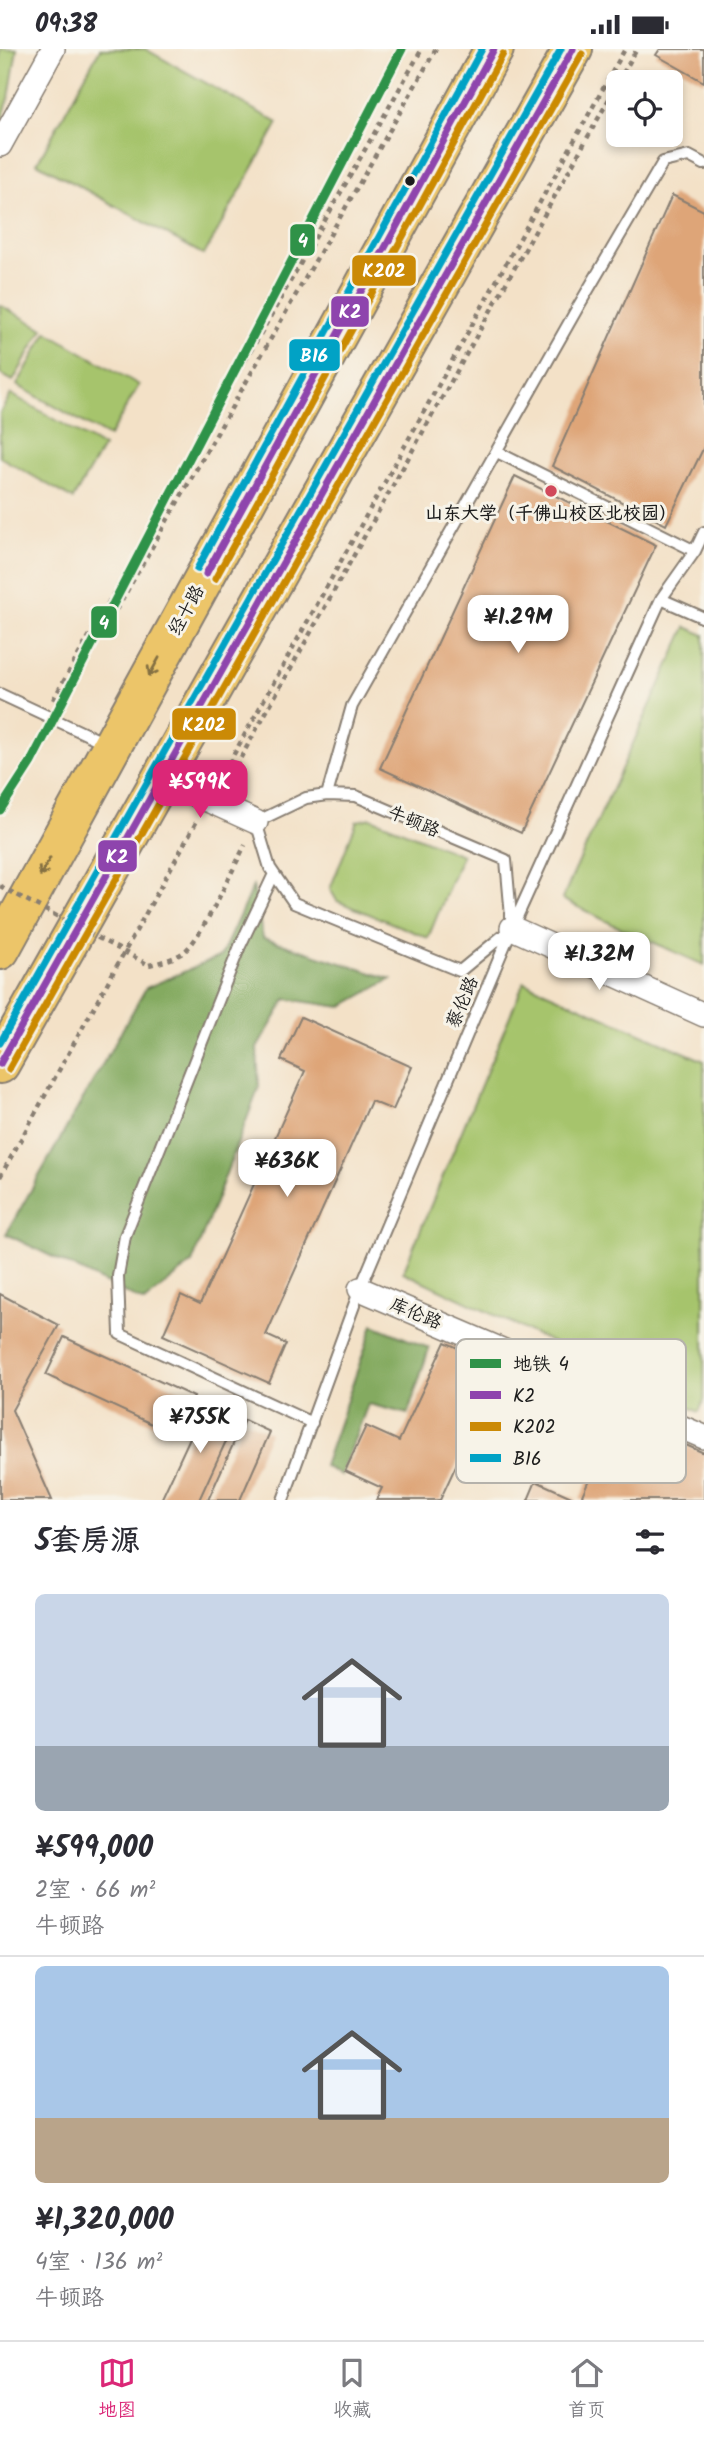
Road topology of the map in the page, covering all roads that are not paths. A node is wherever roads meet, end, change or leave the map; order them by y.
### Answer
1 (53, 49) edge
2 (494, 49) edge
3 (573, 49) edge
4 (0, 145) edge
5 (704, 164) edge
6 (497, 451) junction
7 (704, 532) edge
8 (695, 551) junction
9 (661, 599) junction
10 (704, 618) edge
11 (0, 694) edge
12 (111, 746) junction
13 (162, 779) junction
14 (327, 795) junction
15 (256, 822) junction
16 (274, 874) junction
17 (512, 928) junction
18 (0, 950) edge
19 (704, 1015) edge
20 (0, 1064) edge
21 (360, 1289) junction
22 (476, 1339) edge
23 (312, 1423) junction
24 (686, 1429) edge
25 (704, 1437) edge
26 (283, 1500) edge

1 - 4 street
2 -> 12 highway, 经十路
3 - 13 highway
5 - 6 lane
6 - 8 lane
6 - 14 lane
7 - 8 lane, 蔡伦路
8 - 9 lane, 蔡伦路
9 - 10 lane
9 - 17 lane, 蔡伦路
11 - 12 lane
12 -> 18 highway, 经十路
13 - 15 street
13 - 20 highway
14 - 15 lane, 牛顿路
14 - 17 lane, 牛顿路
15 - 16 lane
16 - 17 lane
16 - 23 lane
17 - 19 street
17 - 21 lane, 蔡伦路
21 - 22 street, 库伦路
21 - 23 lane, 蔡伦路
23 - 26 lane, 蔡伦路
24 - 25 street, 库伦路

